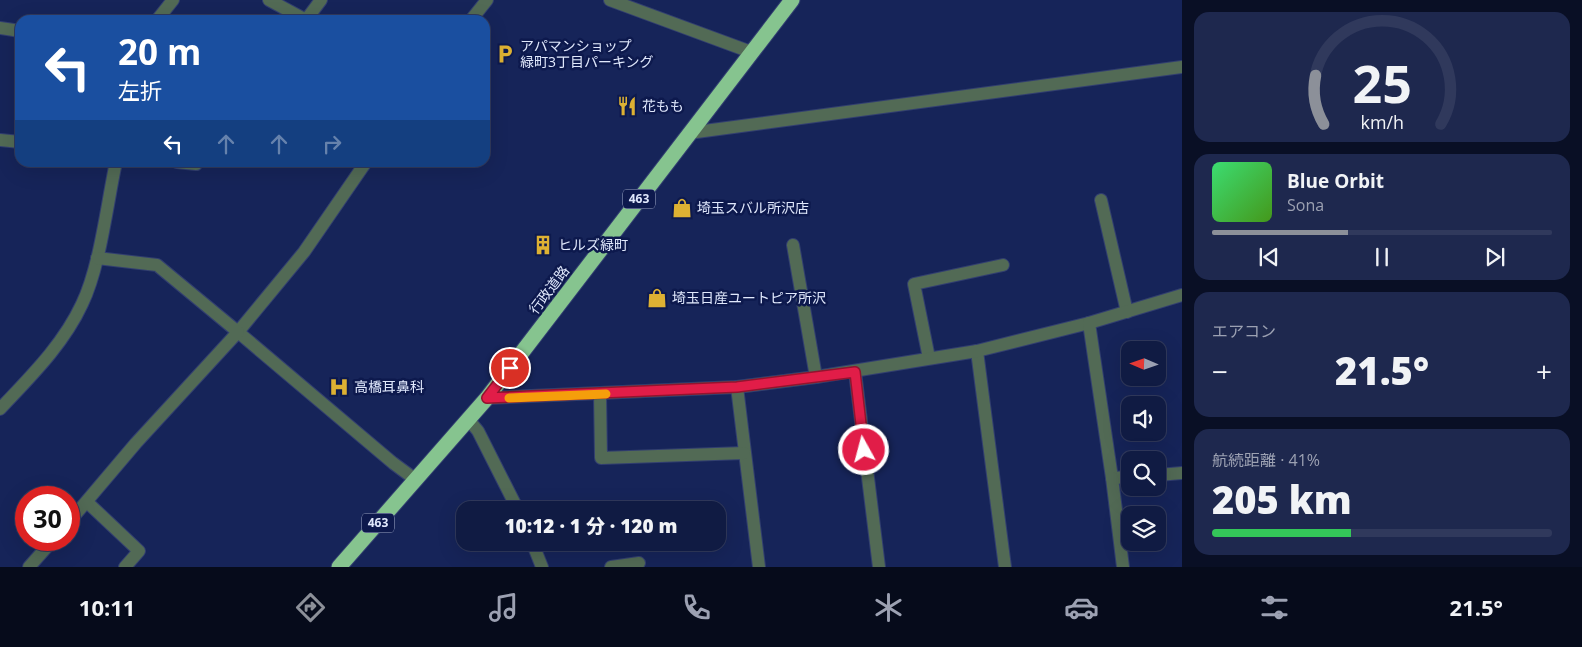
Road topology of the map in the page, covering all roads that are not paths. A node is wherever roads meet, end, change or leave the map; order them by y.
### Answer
1 (173, 0) edge
2 (269, 0) edge
3 (321, 0) edge
4 (486, 0) edge
5 (610, 0) edge
6 (792, 0) edge
7 (161, 15) edge
8 (297, 15) edge
9 (310, 15) edge
10 (475, 15) edge
11 (0, 28) edge
12 (15, 30) edge
13 (751, 52) junction
14 (1182, 67) edge
15 (690, 133) junction
16 (0, 140) edge
17 (15, 142) edge
18 (115, 167) edge
19 (363, 167) edge
20 (1101, 200) dead end
21 (793, 245) dead end
22 (96, 258) junction
23 (1004, 265) dead end
24 (1182, 295) edge
25 (1127, 312) junction
26 (1089, 324) junction
27 (238, 332) junction
28 (977, 351) junction
29 (929, 358) junction
30 (855, 372) junction
31 (816, 378) junction
32 (737, 387) junction
33 (600, 394) junction
34 (487, 398) junction
35 (0, 409) edge
36 (468, 419) junction
37 (744, 453) junction
38 (1182, 473) edge
39 (1166, 474) edge
40 (1112, 478) junction
41 (1121, 478) edge
42 (416, 480) junction
43 (513, 501) edge
44 (87, 502) junction
45 (80, 510) edge
46 (43, 551) edge
47 (536, 551) edge
48 (639, 563) dead end
49 (28, 567) edge
50 (125, 567) edge
51 (339, 567) edge
52 (542, 567) edge
53 (611, 567) edge
54 (759, 567) edge
55 (879, 567) edge
56 (1006, 567) edge
57 (1123, 567) edge

1 - 7 street
2 - 8 street
3 - 9 street
4 - 10 street
5 - 13 street
6 - 13 highway, 行政道路 / 463
11 - 12 street
13 - 15 highway, 行政道路 / 463
14 - 15 street
15 - 34 highway, 行政道路 / 463
16 - 17 street
18 - 22 street
19 - 27 street
20 - 25 street
21 - 31 street
22 - 27 street
22 - 35 street
23 - 29 street
24 - 25 street
25 - 26 street
26 - 28 street
26 - 40 street
27 - 42 street
27 - 44 street
28 - 29 street
28 - 56 street
29 - 30 street
30 - 31 street
30 - 55 street
31 - 32 street
32 - 33 street
32 - 37 street
33 - 34 street
33 - 37 street
34 - 36 highway, 行政道路 / 463
36 - 42 highway, 行政道路 / 463
36 - 43 street
37 - 54 street
38 - 39 street
40 - 41 street
40 - 57 street
42 - 51 highway, 行政道路 / 463
44 - 45 street
44 - 50 street
46 - 49 street
47 - 52 street
48 - 53 street

